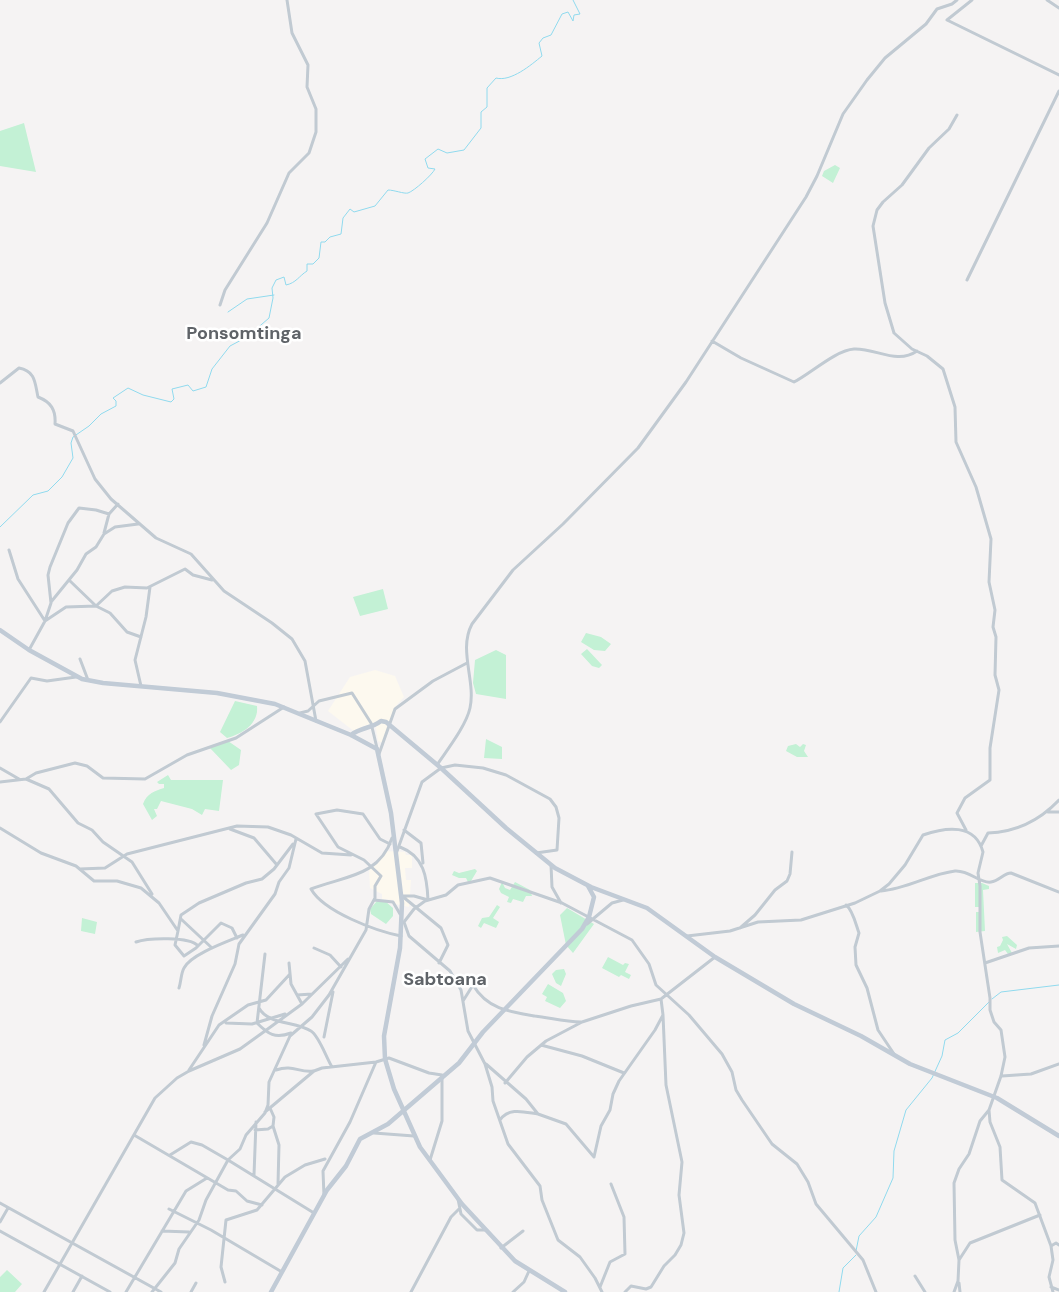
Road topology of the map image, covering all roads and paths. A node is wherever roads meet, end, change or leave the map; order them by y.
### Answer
1 (287, 0) edge
2 (957, 0) edge
3 (972, 0) edge
4 (1047, 0) edge
5 (1059, 8) edge
6 (1059, 75) edge
7 (1059, 91) edge
8 (957, 115) dead end
9 (967, 280) dead end
10 (220, 305) dead end
11 (712, 341) junction
12 (917, 351) junction
13 (0, 383) edge
14 (118, 504) junction
15 (109, 514) junction
16 (138, 524) junction
17 (104, 534) junction
18 (9, 550) dead end
19 (69, 580) junction
20 (213, 580) junction
21 (150, 587) junction
22 (51, 603) junction
23 (96, 606) junction
24 (45, 621) junction
25 (0, 630) edge
26 (141, 637) junction
27 (29, 650) junction
28 (80, 659) dead end
29 (468, 663) junction
30 (76, 677) junction
31 (89, 681) junction
32 (141, 687) junction
33 (315, 703) junction
34 (284, 707) junction
35 (300, 714) junction
36 (316, 721) junction
37 (0, 722) edge
38 (390, 725) junction
39 (372, 727) junction
40 (351, 735) junction
41 (378, 752) junction
42 (439, 767) junction
43 (0, 768) edge
44 (19, 779) junction
45 (26, 779) junction
46 (0, 782) edge
47 (1059, 800) edge
48 (1048, 812) junction
49 (1059, 812) edge
50 (0, 828) edge
51 (226, 829) junction
52 (404, 830) junction
53 (966, 830) junction
54 (392, 838) junction
55 (296, 839) junction
56 (390, 844) junction
57 (981, 846) junction
58 (400, 847) junction
59 (792, 852) dead end
60 (536, 853) junction
61 (125, 855) junction
62 (351, 855) junction
63 (395, 857) junction
64 (422, 863) junction
65 (277, 865) junction
66 (551, 865) junction
67 (373, 867) junction
68 (80, 869) junction
69 (979, 878) junction
70 (587, 885) junction
71 (880, 892) junction
72 (1059, 892) edge
73 (401, 896) junction
74 (153, 897) junction
75 (374, 900) junction
76 (428, 900) junction
77 (627, 900) junction
78 (562, 903) junction
79 (846, 905) junction
80 (415, 907) junction
81 (591, 918) junction
82 (181, 919) junction
83 (403, 920) junction
84 (367, 925) junction
85 (737, 930) junction
86 (178, 931) junction
87 (244, 935) junction
88 (401, 936) junction
89 (686, 936) junction
90 (178, 938) junction
91 (237, 938) junction
92 (203, 939) junction
93 (136, 942) dead end
94 (198, 946) junction
95 (1059, 946) edge
96 (314, 948) dead end
97 (213, 949) junction
98 (265, 954) dead end
99 (350, 955) junction
100 (715, 957) junction
101 (289, 963) dead end
102 (440, 963) junction
103 (985, 963) junction
104 (341, 967) junction
105 (290, 974) junction
106 (179, 988) dead end
107 (333, 989) junction
108 (312, 994) junction
109 (297, 995) junction
110 (667, 996) junction
111 (661, 998) junction
112 (463, 1001) junction
113 (259, 1002) junction
114 (302, 1004) junction
115 (259, 1008) junction
116 (504, 1011) junction
117 (288, 1013) junction
118 (663, 1015) junction
119 (270, 1018) junction
120 (279, 1020) junction
121 (582, 1022) junction
122 (225, 1023) junction
123 (257, 1023) junction
124 (210, 1024) junction
125 (219, 1025) junction
126 (300, 1028) junction
127 (265, 1031) junction
128 (296, 1031) junction
129 (324, 1037) dead end
130 (474, 1042) junction
131 (204, 1045) junction
132 (540, 1045) junction
133 (894, 1054) junction
134 (386, 1059) junction
135 (376, 1062) junction
136 (485, 1064) junction
137 (1059, 1064) edge
138 (332, 1067) junction
139 (275, 1070) junction
140 (189, 1071) junction
141 (314, 1071) junction
142 (624, 1074) junction
143 (442, 1075) junction
144 (1002, 1076) junction
145 (505, 1083) junction
146 (994, 1097) junction
147 (268, 1105) junction
148 (271, 1109) junction
149 (989, 1110) junction
150 (404, 1112) junction
151 (265, 1113) junction
152 (538, 1114) junction
153 (500, 1120) junction
154 (256, 1121) junction
155 (273, 1126) junction
156 (256, 1130) junction
157 (249, 1132) junction
158 (374, 1133) junction
159 (134, 1135) junction
160 (414, 1136) junction
161 (1059, 1136) edge
162 (170, 1155) junction
163 (325, 1159) dead end
164 (228, 1160) junction
165 (429, 1161) junction
166 (254, 1175) junction
167 (207, 1178) junction
168 (216, 1183) junction
169 (278, 1184) junction
170 (611, 1184) dead end
171 (276, 1189) junction
172 (324, 1197) junction
173 (458, 1198) junction
174 (0, 1203) edge
175 (262, 1205) junction
176 (8, 1208) junction
177 (459, 1208) junction
178 (170, 1209) dead end
179 (174, 1212) junction
180 (315, 1213) junction
181 (1040, 1215) junction
182 (0, 1222) edge
183 (196, 1224) junction
184 (485, 1230) junction
185 (0, 1231) edge
186 (162, 1231) junction
187 (523, 1231) dead end
188 (190, 1232) junction
189 (223, 1238) junction
190 (72, 1242) junction
191 (1059, 1245) edge
192 (1051, 1246) junction
193 (501, 1248) junction
194 (959, 1260) junction
195 (60, 1264) junction
196 (529, 1271) junction
197 (282, 1272) junction
198 (82, 1276) junction
199 (915, 1276) dead end
200 (135, 1277) junction
201 (958, 1280) junction
202 (226, 1282) dead end
203 (196, 1283) dead end
204 (600, 1286) junction
205 (101, 1287) junction
206 (1051, 1287) junction
207 (153, 1290) edge
208 (1059, 1290) edge
209 (44, 1292) edge
210 (73, 1292) edge
211 (99, 1292) edge
212 (110, 1292) edge
213 (126, 1292) edge
214 (161, 1292) edge
215 (191, 1292) edge
216 (271, 1292) edge
217 (411, 1292) edge
218 (513, 1292) edge
219 (565, 1292) edge
220 (602, 1292) edge
221 (625, 1292) edge
222 (876, 1292) edge
223 (924, 1292) edge
224 (954, 1292) edge
225 (960, 1292) edge
226 (1052, 1292) edge

1 - 10 street
2 - 11 street
3 - 6 street
4 - 5 street
7 - 9 street
8 - 12 street
11 - 12 street
11 - 29 street
12 - 53 street
13 - 14 street
14 - 15 street
14 - 16 street
15 - 17 street
15 - 22 street
16 - 17 street
16 - 20 street
17 - 19 street
18 - 24 street
19 - 22 street
19 - 23 street
20 - 21 street
20 - 33 street
21 - 23 street
21 - 26 street
22 - 24 street
23 - 24 street
23 - 26 street
24 - 27 street
25 - 27 street
26 - 32 street
27 - 30 street
28 - 31 street
29 - 38 street
29 - 42 street
30 - 31 street
30 - 37 street
31 - 32 street
32 - 34 street
33 - 35 street
33 - 36 street
33 - 39 street
34 - 35 street
34 - 45 street
35 - 36 street
36 - 40 street
38 - 39 street
38 - 41 street
38 - 42 street
39 - 40 street
39 - 41 street
40 - 41 street
41 - 54 street
42 - 52 street
42 - 60 street
42 - 60 street
43 - 44 street
44 - 45 street
44 - 46 street
45 - 61 street
47 - 48 street
48 - 49 street
48 - 57 street
50 - 68 street
51 - 55 street
51 - 61 street
51 - 65 street
52 - 58 street
52 - 64 street
53 - 57 street
53 - 71 street
54 - 56 street
54 - 63 street
55 - 62 street
55 - 65 street
55 - 87 street
56 - 62 street
56 - 67 street
57 - 69 street
58 - 63 street
58 - 64 street
59 - 85 street
60 - 66 street
61 - 68 street
61 - 74 street
62 - 67 street
63 - 73 street
64 - 76 street
65 - 82 street
66 - 70 street
66 - 78 street
67 - 75 street
67 - 84 street
68 - 74 street
69 - 71 street
69 - 72 street
69 - 103 street
70 - 77 street
70 - 81 street
71 - 79 street
73 - 76 street
73 - 80 street
73 - 83 street
74 - 86 street
75 - 83 street
75 - 84 street
76 - 78 street
76 - 80 street
77 - 81 street
77 - 89 street
78 - 81 street
79 - 85 street
79 - 133 street
80 - 83 street
80 - 102 street
81 - 110 street
81 - 116 street
82 - 86 street
82 - 92 street
83 - 88 street
83 - 102 street
84 - 88 street
84 - 99 street
85 - 89 street
86 - 90 street
87 - 91 street
87 - 124 street
88 - 134 street
89 - 100 street
90 - 93 street
90 - 94 street
90 - 94 street
91 - 92 street
91 - 97 street
92 - 94 street
92 - 97 street
95 - 103 street
96 - 104 street
97 - 106 street
98 - 113 street
99 - 104 street
99 - 107 street
100 - 110 street
100 - 133 street
101 - 105 street
102 - 112 street
103 - 144 street
104 - 108 street
105 - 109 street
105 - 113 street
107 - 126 street
107 - 129 street
108 - 109 street
108 - 114 street
109 - 114 street
110 - 111 street
110 - 222 street
111 - 118 street
111 - 121 street
112 - 116 street
112 - 130 street
113 - 115 street
113 - 122 street
114 - 117 street
115 - 119 street
115 - 123 street
116 - 121 street
116 - 130 street
117 - 119 street
117 - 120 street
118 - 142 street
118 - 221 street
119 - 120 street
119 - 123 street
120 - 126 street
120 - 127 street
121 - 132 street
122 - 123 street
122 - 125 street
123 - 127 street
124 - 125 street
124 - 131 street
125 - 131 street
126 - 128 street
126 - 138 street
127 - 128 street
127 - 140 street
128 - 139 street
130 - 136 street
130 - 143 street
131 - 140 street
132 - 142 street
132 - 145 street
133 - 146 street
134 - 135 street
134 - 143 street
134 - 150 street
135 - 138 street
135 - 172 street
136 - 145 street
136 - 153 street
137 - 144 street
138 - 141 street
139 - 141 street
139 - 147 street
140 - 159 street
141 - 148 street
142 - 152 street
143 - 150 street
143 - 165 street
144 - 146 street
145 - 152 street
146 - 149 street
146 - 161 street
147 - 148 street
147 - 151 street
148 - 151 street
148 - 155 street
149 - 181 street
149 - 194 street
150 - 158 street
150 - 160 street
151 - 154 street
152 - 153 street
153 - 204 street
154 - 156 street
154 - 157 street
155 - 156 street
155 - 169 street
156 - 157 street
156 - 166 street
157 - 164 street
158 - 160 street
158 - 172 street
159 - 162 street
159 - 190 street
160 - 165 street
162 - 164 street
162 - 167 street
163 - 169 street
164 - 166 street
164 - 168 street
165 - 173 street
166 - 171 street
167 - 168 street
167 - 179 street
168 - 175 street
168 - 183 street
169 - 171 street
170 - 204 street
171 - 175 street
171 - 180 street
172 - 180 street
173 - 177 street
173 - 184 street
174 - 176 street
175 - 189 street
176 - 182 street
176 - 190 street
177 - 184 street
177 - 217 street
178 - 179 street
179 - 183 street
179 - 186 street
180 - 197 street
181 - 192 street
181 - 194 street
183 - 188 street
183 - 189 street
184 - 193 street
185 - 195 street
186 - 188 street
186 - 200 street
187 - 193 street
188 - 207 street
189 - 197 street
189 - 202 street
190 - 195 street
190 - 200 street
191 - 192 street
192 - 206 street
193 - 196 street
194 - 201 street
195 - 198 street
195 - 209 street
196 - 218 street
196 - 219 street
197 - 216 street
198 - 205 street
198 - 210 street
199 - 223 street
200 - 207 street
200 - 213 street
201 - 224 street
201 - 225 street
203 - 215 street
204 - 220 street
205 - 211 street
205 - 212 street
206 - 208 street
206 - 226 street
207 - 214 street

